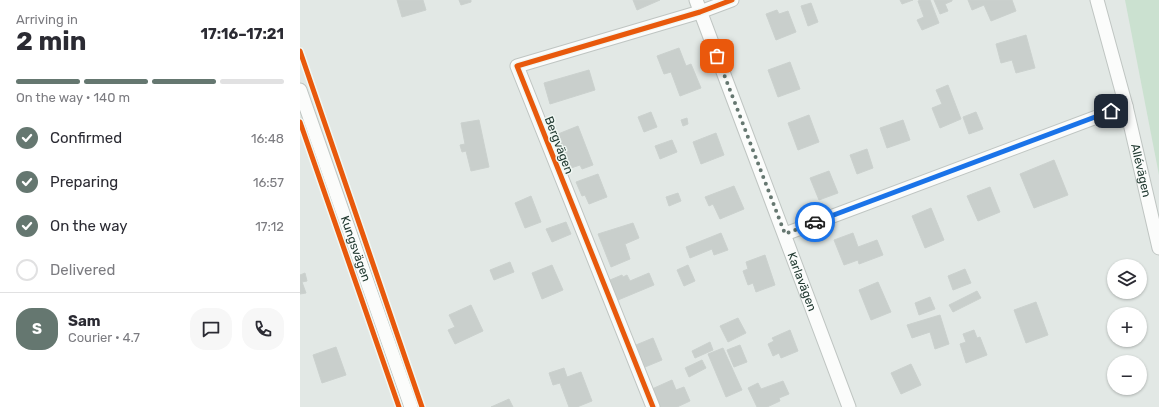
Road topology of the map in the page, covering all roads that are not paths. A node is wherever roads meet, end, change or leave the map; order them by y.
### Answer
1 (732, 0) edge
2 (1097, 0) edge
3 (698, 6) edge
4 (300, 90) edge
5 (1126, 106) junction
6 (785, 234) junction
7 (1159, 248) edge
8 (411, 407) edge
9 (653, 407) edge
10 (849, 407) edge

1 - 3 street
2 - 5 street, Allévägen
3 - 6 street, Karlavägen
3 - 9 street, Bergvägen
4 - 8 street, Kungsvägen
5 - 6 street
5 - 7 street, Allévägen
6 - 10 street, Karlavägen

